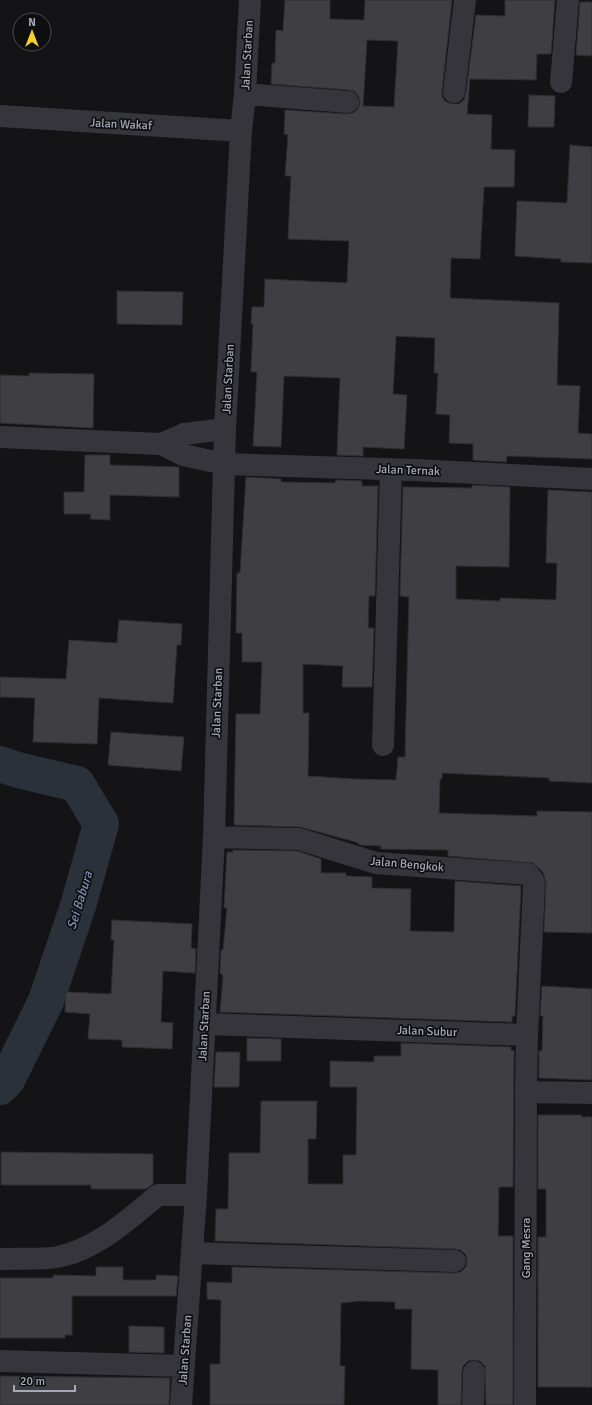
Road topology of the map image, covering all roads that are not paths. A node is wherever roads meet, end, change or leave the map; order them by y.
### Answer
1 (250, 0) edge
2 (465, 0) edge
3 (568, 0) edge
4 (561, 82) dead end
5 (454, 92) dead end
6 (245, 94) junction
7 (348, 102) dead end
8 (0, 116) edge
9 (241, 131) junction
10 (225, 429) junction
11 (0, 437) edge
12 (160, 444) junction
13 (224, 464) junction
14 (391, 469) junction
15 (592, 479) edge
16 (384, 745) dead end
17 (214, 837) junction
18 (205, 1024) junction
19 (527, 1035) junction
20 (526, 1092) junction
21 (592, 1093) edge
22 (196, 1196) junction
23 (192, 1253) junction
24 (0, 1259) edge
25 (455, 1261) dead end
26 (0, 1361) edge
27 (183, 1366) junction
28 (474, 1372) dead end
29 (181, 1405) edge
30 (473, 1405) edge
31 (525, 1405) edge

1 - 6 street, Jalan Starban
2 - 5 street
3 - 4 street
6 - 7 street
6 - 9 street, Jalan Starban
8 - 9 street, Jalan Wakaf
9 - 10 street, Jalan Starban
10 - 12 street
10 - 13 street, Jalan Starban
11 - 12 street
12 - 13 street, Jalan Ternak
13 - 14 street, Jalan Ternak
13 - 17 street, Jalan Starban
14 - 15 street, Jalan Ternak
14 - 16 street
17 - 18 street, Jalan Starban
17 - 19 street, Jalan Bengkok
18 - 19 street, Jalan Subur
18 - 22 street, Jalan Starban
19 - 20 street
20 - 21 street
20 - 31 street, Gang Mesra
22 - 23 street, Jalan Starban
22 - 24 street
23 - 25 street
23 - 27 street, Jalan Starban
26 - 27 street
27 - 29 street, Jalan Starban
28 - 30 street

